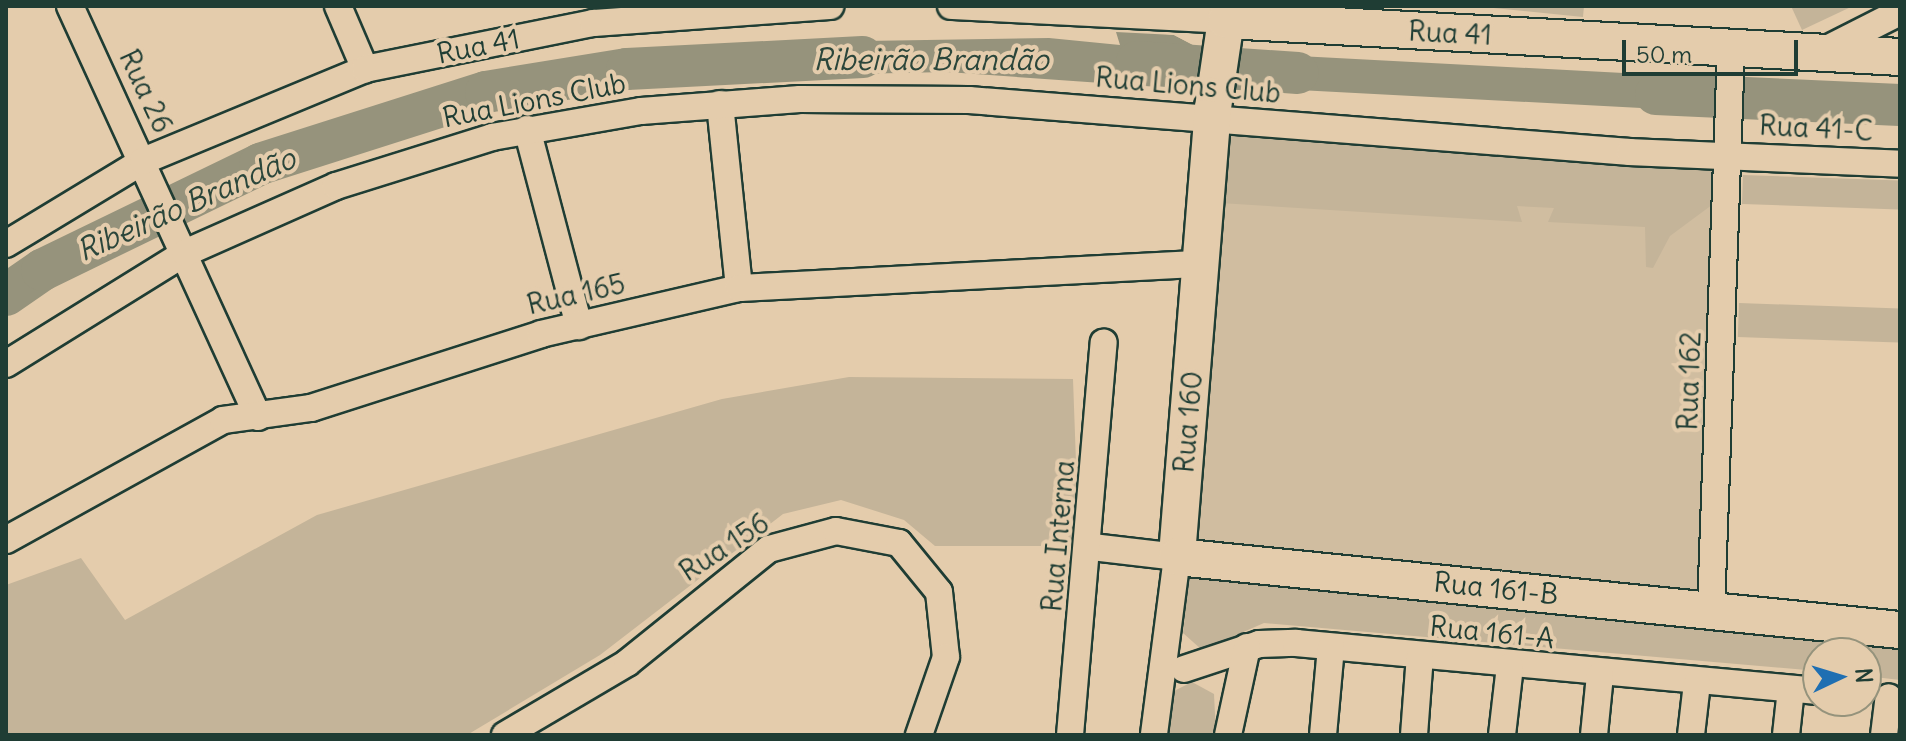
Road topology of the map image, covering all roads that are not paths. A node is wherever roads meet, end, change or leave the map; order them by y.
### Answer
1 (70, 6) edge
2 (338, 6) edge
3 (830, 6) edge
4 (951, 6) edge
5 (1104, 11) edge
6 (1183, 12) edge
7 (1900, 12) edge
8 (590, 15) edge
9 (1224, 19) edge
10 (1819, 53) junction
11 (1900, 57) edge
12 (1731, 58) junction
13 (365, 69) junction
14 (720, 104) junction
15 (1212, 114) junction
16 (527, 129) junction
17 (1729, 156) junction
18 (143, 161) junction
19 (1900, 164) edge
20 (6, 244) edge
21 (185, 253) junction
22 (1201, 264) junction
23 (739, 288) junction
24 (579, 326) junction
25 (1104, 342) dead end
26 (6, 364) edge
27 (258, 417) junction
28 (6, 540) edge
29 (1092, 547) junction
30 (1177, 557) junction
31 (1711, 610) junction
32 (1900, 630) edge
33 (1247, 647) junction
34 (1331, 647) junction
35 (1420, 656) junction
36 (1510, 666) junction
37 (1174, 667) junction
38 (1600, 675) junction
39 (1697, 683) junction
40 (1791, 689) junction
41 (1802, 690) edge
42 (1885, 697) edge
43 (1232, 698) junction
44 (505, 735) edge
45 (919, 735) edge
46 (1070, 735) edge
47 (1154, 735) edge
48 (1228, 735) edge
49 (1323, 735) edge
50 (1414, 735) edge
51 (1502, 735) edge
52 (1594, 735) edge
53 (1691, 735) edge
54 (1786, 735) edge
55 (1884, 735) edge

1 - 18 street, Rua 26
2 - 13 street
3 - 8 street, Rua 41
4 - 5 street, Rua 41
5 - 6 street, Rua 41
6 - 9 street, Rua 41
7 - 10 street
8 - 13 street, Rua 41
9 - 12 street, Rua 41
9 - 15 street, Rua 160
10 - 11 street, Rua 41
10 - 12 street, Rua 41
12 - 17 street, Rua 162
13 - 18 street, Rua 41
14 - 15 street, Rua Lions Club
14 - 16 street, Rua Lions Club
14 - 23 street
15 - 17 street, Rua Lions Club
15 - 22 street, Rua 160
16 - 21 street, Rua Lions Club
16 - 24 street
17 - 19 street, Rua 41-C
17 - 31 street, Rua 162
18 - 20 street, Rua 41
18 - 21 street, Rua 26
21 - 26 street
21 - 27 street, Rua 26
22 - 23 street, Rua 165
22 - 30 street, Rua 160
23 - 24 street, Rua 165
24 - 27 street, Rua 165
25 - 29 street, Rua Interna
27 - 28 street, Rua 165
29 - 30 street, Rua 161-B
29 - 46 street, Rua Interna
30 - 31 street, Rua 161-B
30 - 37 street, Rua 160
31 - 32 street, Rua 161-B
33 - 34 street, Rua 161-A
33 - 37 street, Rua 161-A
33 - 43 street
34 - 35 street, Rua 161-A
34 - 49 street
35 - 36 street, Rua 161-A
35 - 50 street
36 - 38 street, Rua 161-A
36 - 51 street
37 - 43 street
37 - 47 street, Rua 160
38 - 39 street, Rua 161-A
38 - 52 street
39 - 40 street, Rua 161-A
39 - 53 street
40 - 41 street, Rua 161-A
40 - 54 street
42 - 55 street
43 - 48 street
44 - 45 street, Rua 156

